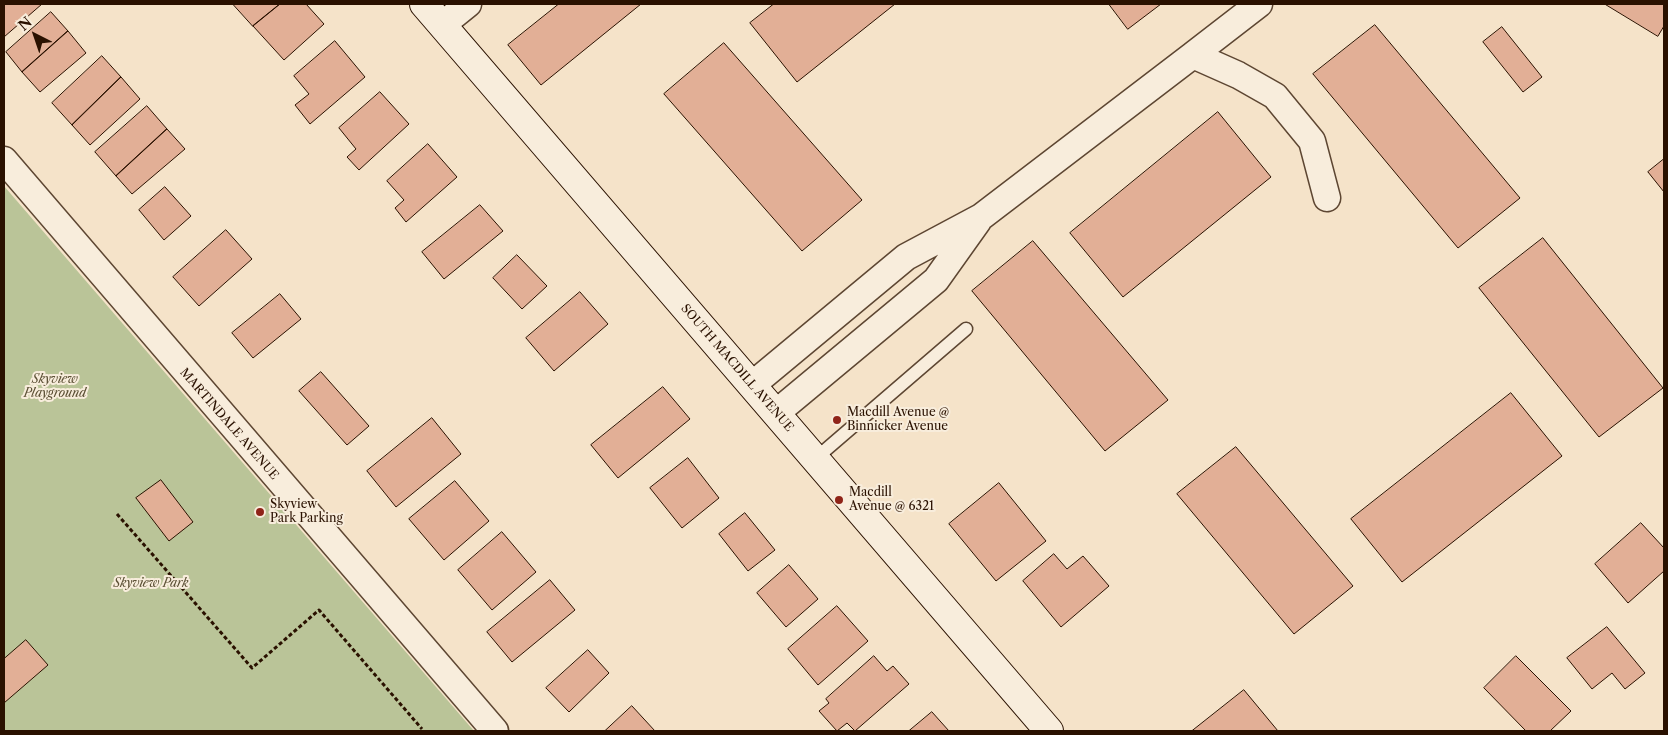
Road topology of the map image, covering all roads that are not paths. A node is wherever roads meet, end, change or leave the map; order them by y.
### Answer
1 (424, 4) edge
2 (468, 4) edge
3 (1258, 4) edge
4 (442, 25) junction
5 (1193, 55) junction
6 (4, 160) edge
7 (1327, 198) dead end
8 (981, 217) junction
9 (966, 329) dead end
10 (752, 385) junction
11 (776, 413) junction
12 (815, 458) junction
13 (495, 731) edge
14 (1049, 731) edge

1 - 4 street, SOUTH MACDILL AVENUE
2 - 4 street
3 - 5 street
4 - 10 street, SOUTH MACDILL AVENUE
5 - 7 street
5 - 8 street
6 - 13 street, MARTINDALE AVENUE
8 - 10 street
8 - 11 street
9 - 12 lane
10 - 11 street, SOUTH MACDILL AVENUE
11 - 12 street, SOUTH MACDILL AVENUE
12 - 14 street, SOUTH MACDILL AVENUE

